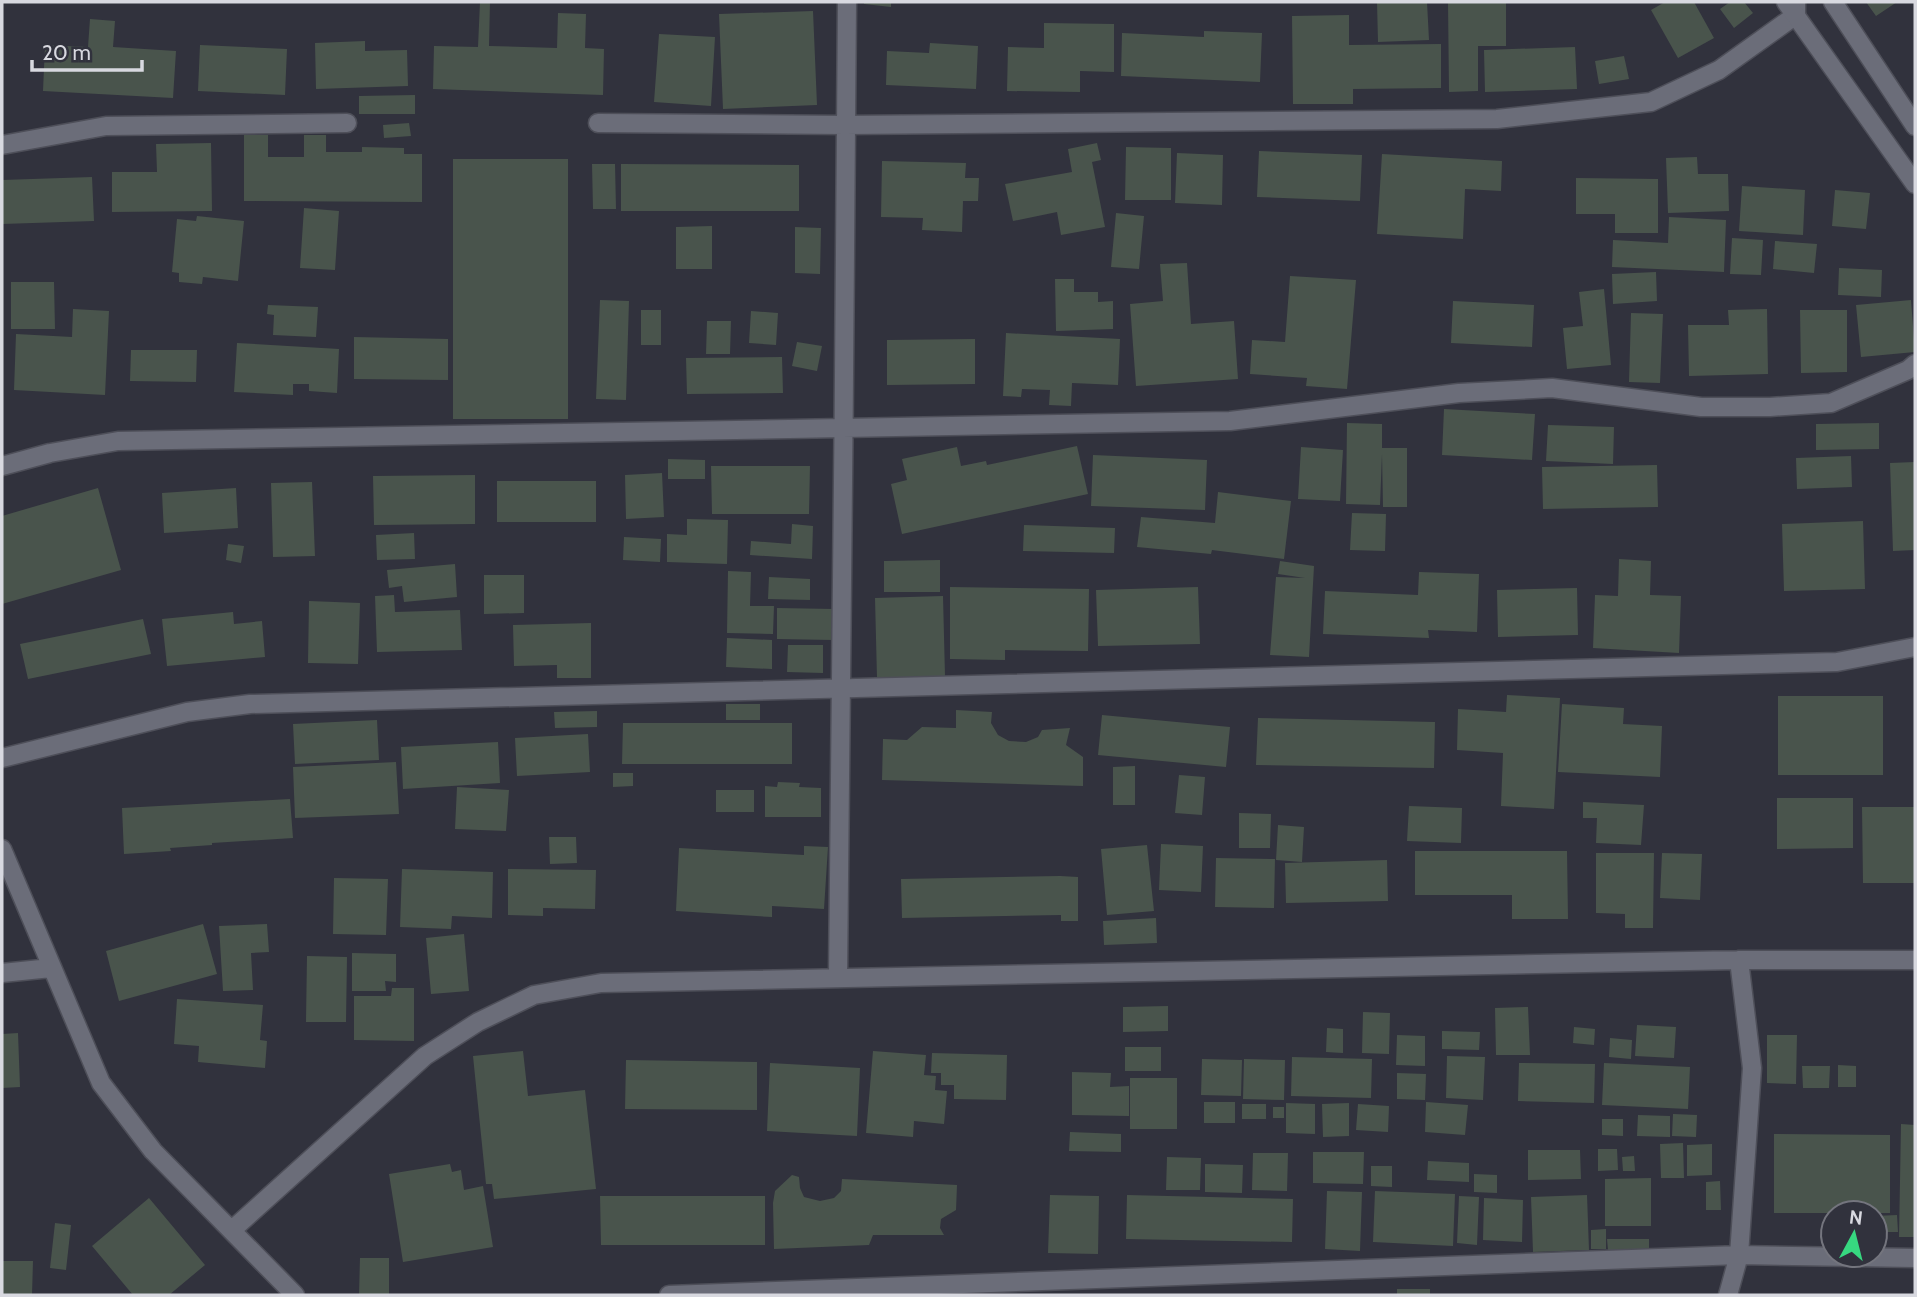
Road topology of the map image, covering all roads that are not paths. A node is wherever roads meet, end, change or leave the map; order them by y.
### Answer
1 (847, 2) edge
2 (1833, 2) edge
3 (1793, 6) edge
4 (598, 122) dead end
5 (347, 123) dead end
6 (845, 125) junction
7 (1915, 126) edge
8 (2, 145) edge
9 (1915, 184) edge
10 (1915, 364) edge
11 (842, 427) junction
12 (2, 466) edge
13 (1915, 647) edge
14 (843, 688) junction
15 (2, 758) edge
16 (2, 849) edge
17 (1739, 960) junction
18 (1915, 960) edge
19 (51, 968) junction
20 (2, 973) edge
21 (838, 976) junction
22 (232, 1230) junction
23 (1739, 1255) junction
24 (1915, 1258) edge
25 (295, 1295) edge
26 (669, 1295) edge
27 (1728, 1295) edge

1 - 6 street
2 - 7 street
3 - 6 street
3 - 9 street
4 - 6 street
5 - 8 street
6 - 11 street
10 - 11 street
11 - 12 street
11 - 14 street
13 - 14 street
14 - 15 street
14 - 21 street
16 - 19 street
17 - 18 street
17 - 21 street
17 - 23 street
19 - 20 street
19 - 22 street
21 - 22 street
22 - 25 street
23 - 24 street
23 - 26 street
23 - 27 street

